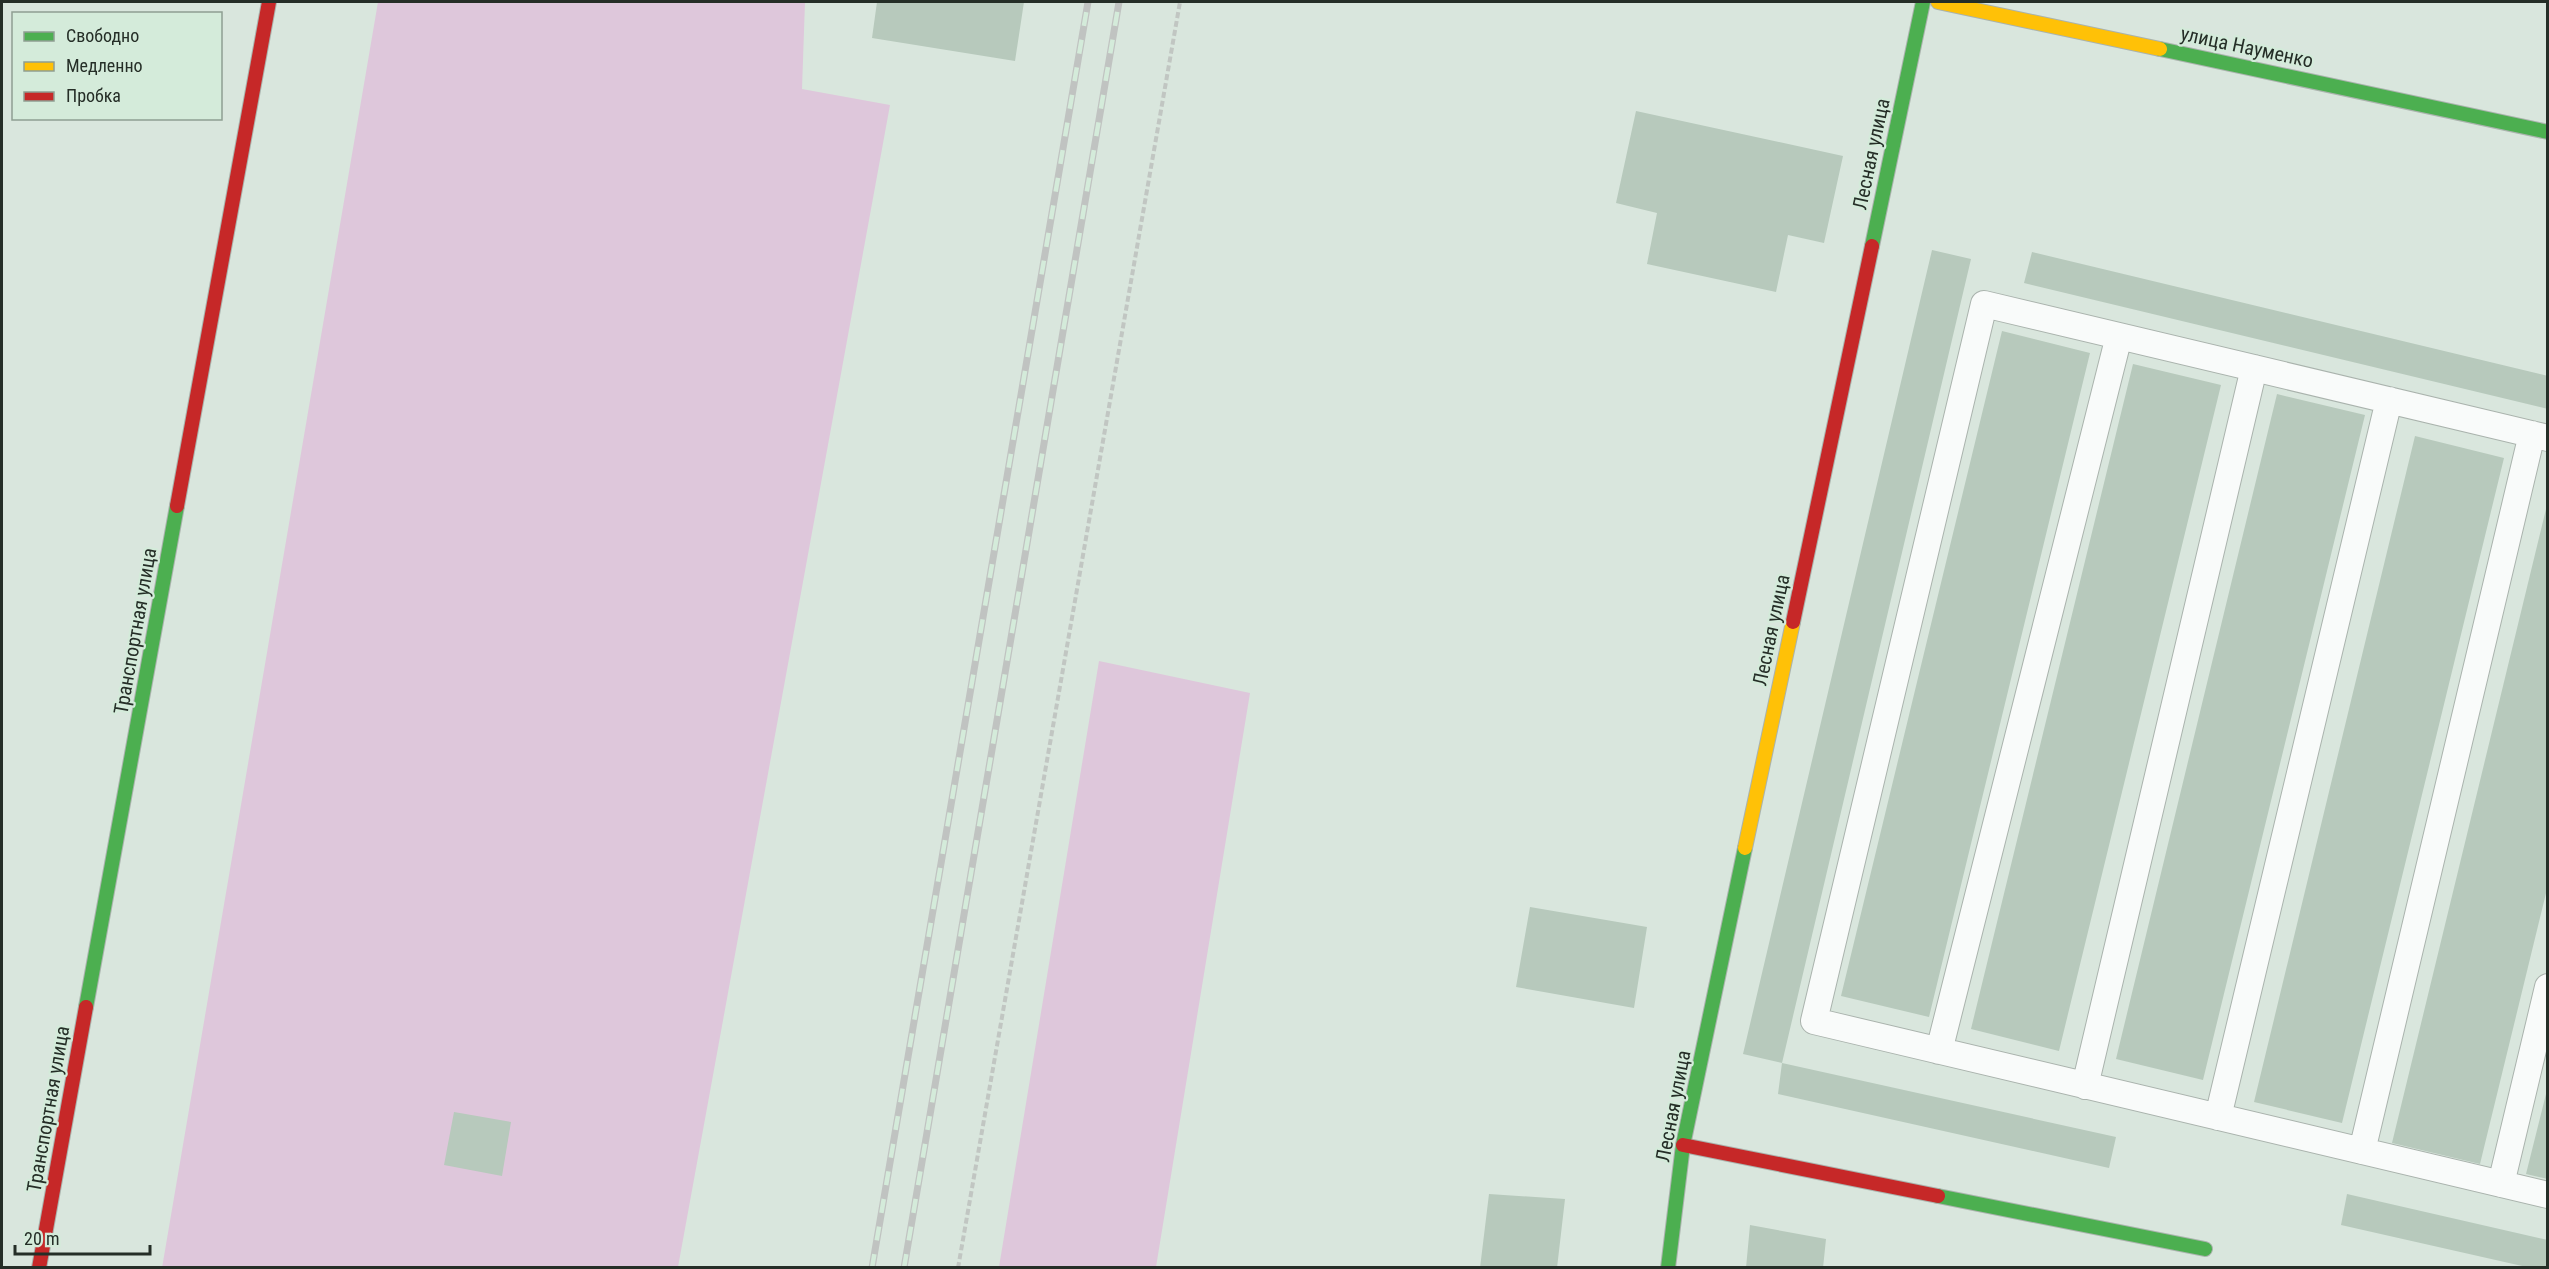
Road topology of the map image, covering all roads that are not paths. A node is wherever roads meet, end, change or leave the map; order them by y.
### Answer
1 (269, 2) edge
2 (1923, 2) edge
3 (1938, 2) edge
4 (2547, 132) edge
5 (2120, 336) junction
6 (2254, 368) junction
7 (2389, 400) junction
8 (2540, 436) edge
9 (2547, 987) edge
10 (1939, 1051) junction
11 (2085, 1086) junction
12 (2218, 1117) junction
13 (1683, 1144) junction
14 (2362, 1151) junction
15 (2500, 1184) junction
16 (2547, 1195) edge
17 (2205, 1249) dead end
18 (39, 1268) edge
19 (1668, 1268) edge

1 - 18 street, Транспортная улица
2 - 13 street, Лесная улица
3 - 4 street, улица Науменко
5 - 6 lane
5 - 10 lane
5 - 10 lane
6 - 7 lane
6 - 11 lane
7 - 8 lane
7 - 12 lane
8 - 14 lane
9 - 15 lane
10 - 11 lane
11 - 12 lane
12 - 14 lane
13 - 17 street
13 - 19 street, Лесная улица
14 - 15 lane
15 - 16 lane

